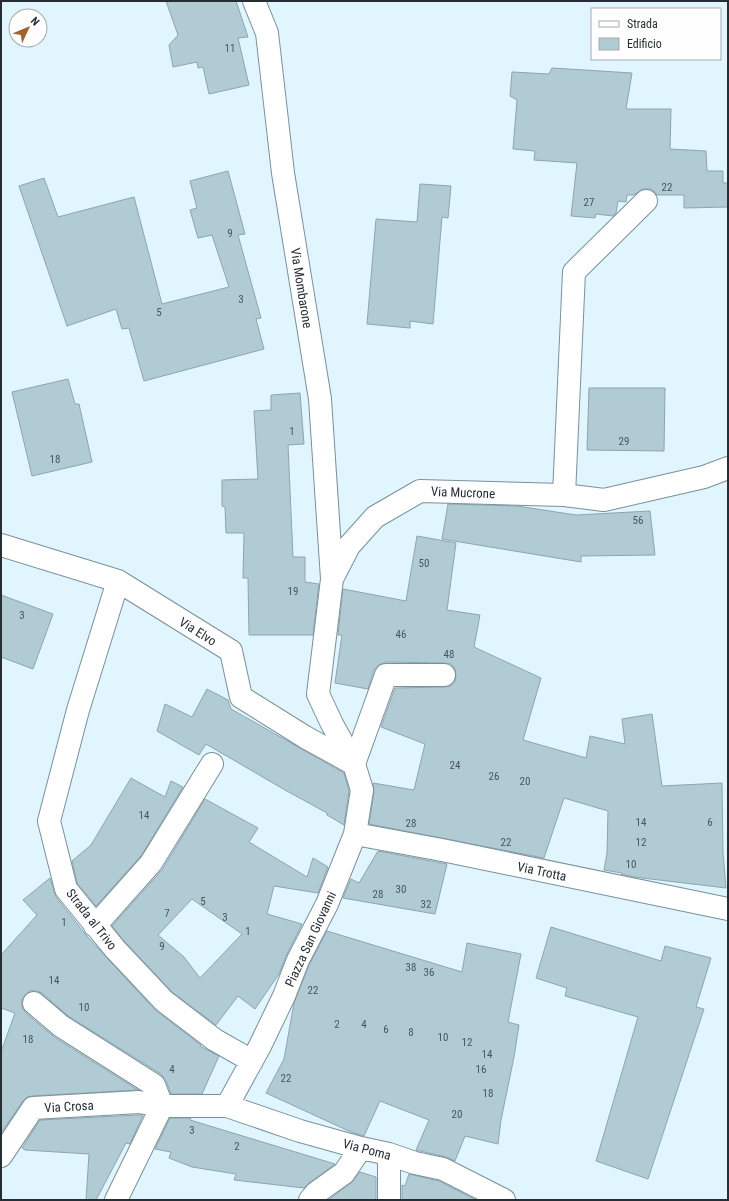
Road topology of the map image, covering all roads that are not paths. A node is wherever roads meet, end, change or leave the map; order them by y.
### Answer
1 (254, 1) edge
2 (646, 201) dead end
3 (728, 468) edge
4 (564, 495) junction
5 (1, 546) edge
6 (332, 579) junction
7 (118, 581) junction
8 (444, 675) dead end
9 (212, 764) dead end
10 (354, 764) junction
11 (355, 834) junction
12 (728, 909) edge
13 (95, 926) junction
14 (34, 1003) dead end
15 (252, 1061) junction
16 (162, 1106) junction
17 (227, 1106) junction
18 (361, 1148) junction
19 (389, 1154) junction
20 (1, 1156) edge
21 (116, 1200) edge
22 (310, 1200) edge
23 (389, 1200) edge
24 (504, 1200) edge

1 - 6 street, Via Mombarone
2 - 4 street
3 - 4 street, Via Mucrone
4 - 6 street, Via Mucrone
5 - 7 street, Via Elvo
6 - 10 street, Via Mucrone
7 - 10 street, Via Elvo
7 - 13 street, Strada al Trivo
8 - 10 street
9 - 13 street
10 - 11 street, Piazza San Giovanni
11 - 12 street, Via Trotta
11 - 15 street, Piazza San Giovanni
13 - 15 street, Strada al Trivo
14 - 16 street
15 - 17 street, Piazza San Giovanni
16 - 17 street, Via Crosa
16 - 20 street, Via Crosa
16 - 21 street
17 - 18 street, Via Poma
18 - 19 street, Via Poma
18 - 22 street
19 - 23 street
19 - 24 street, Via Poma

